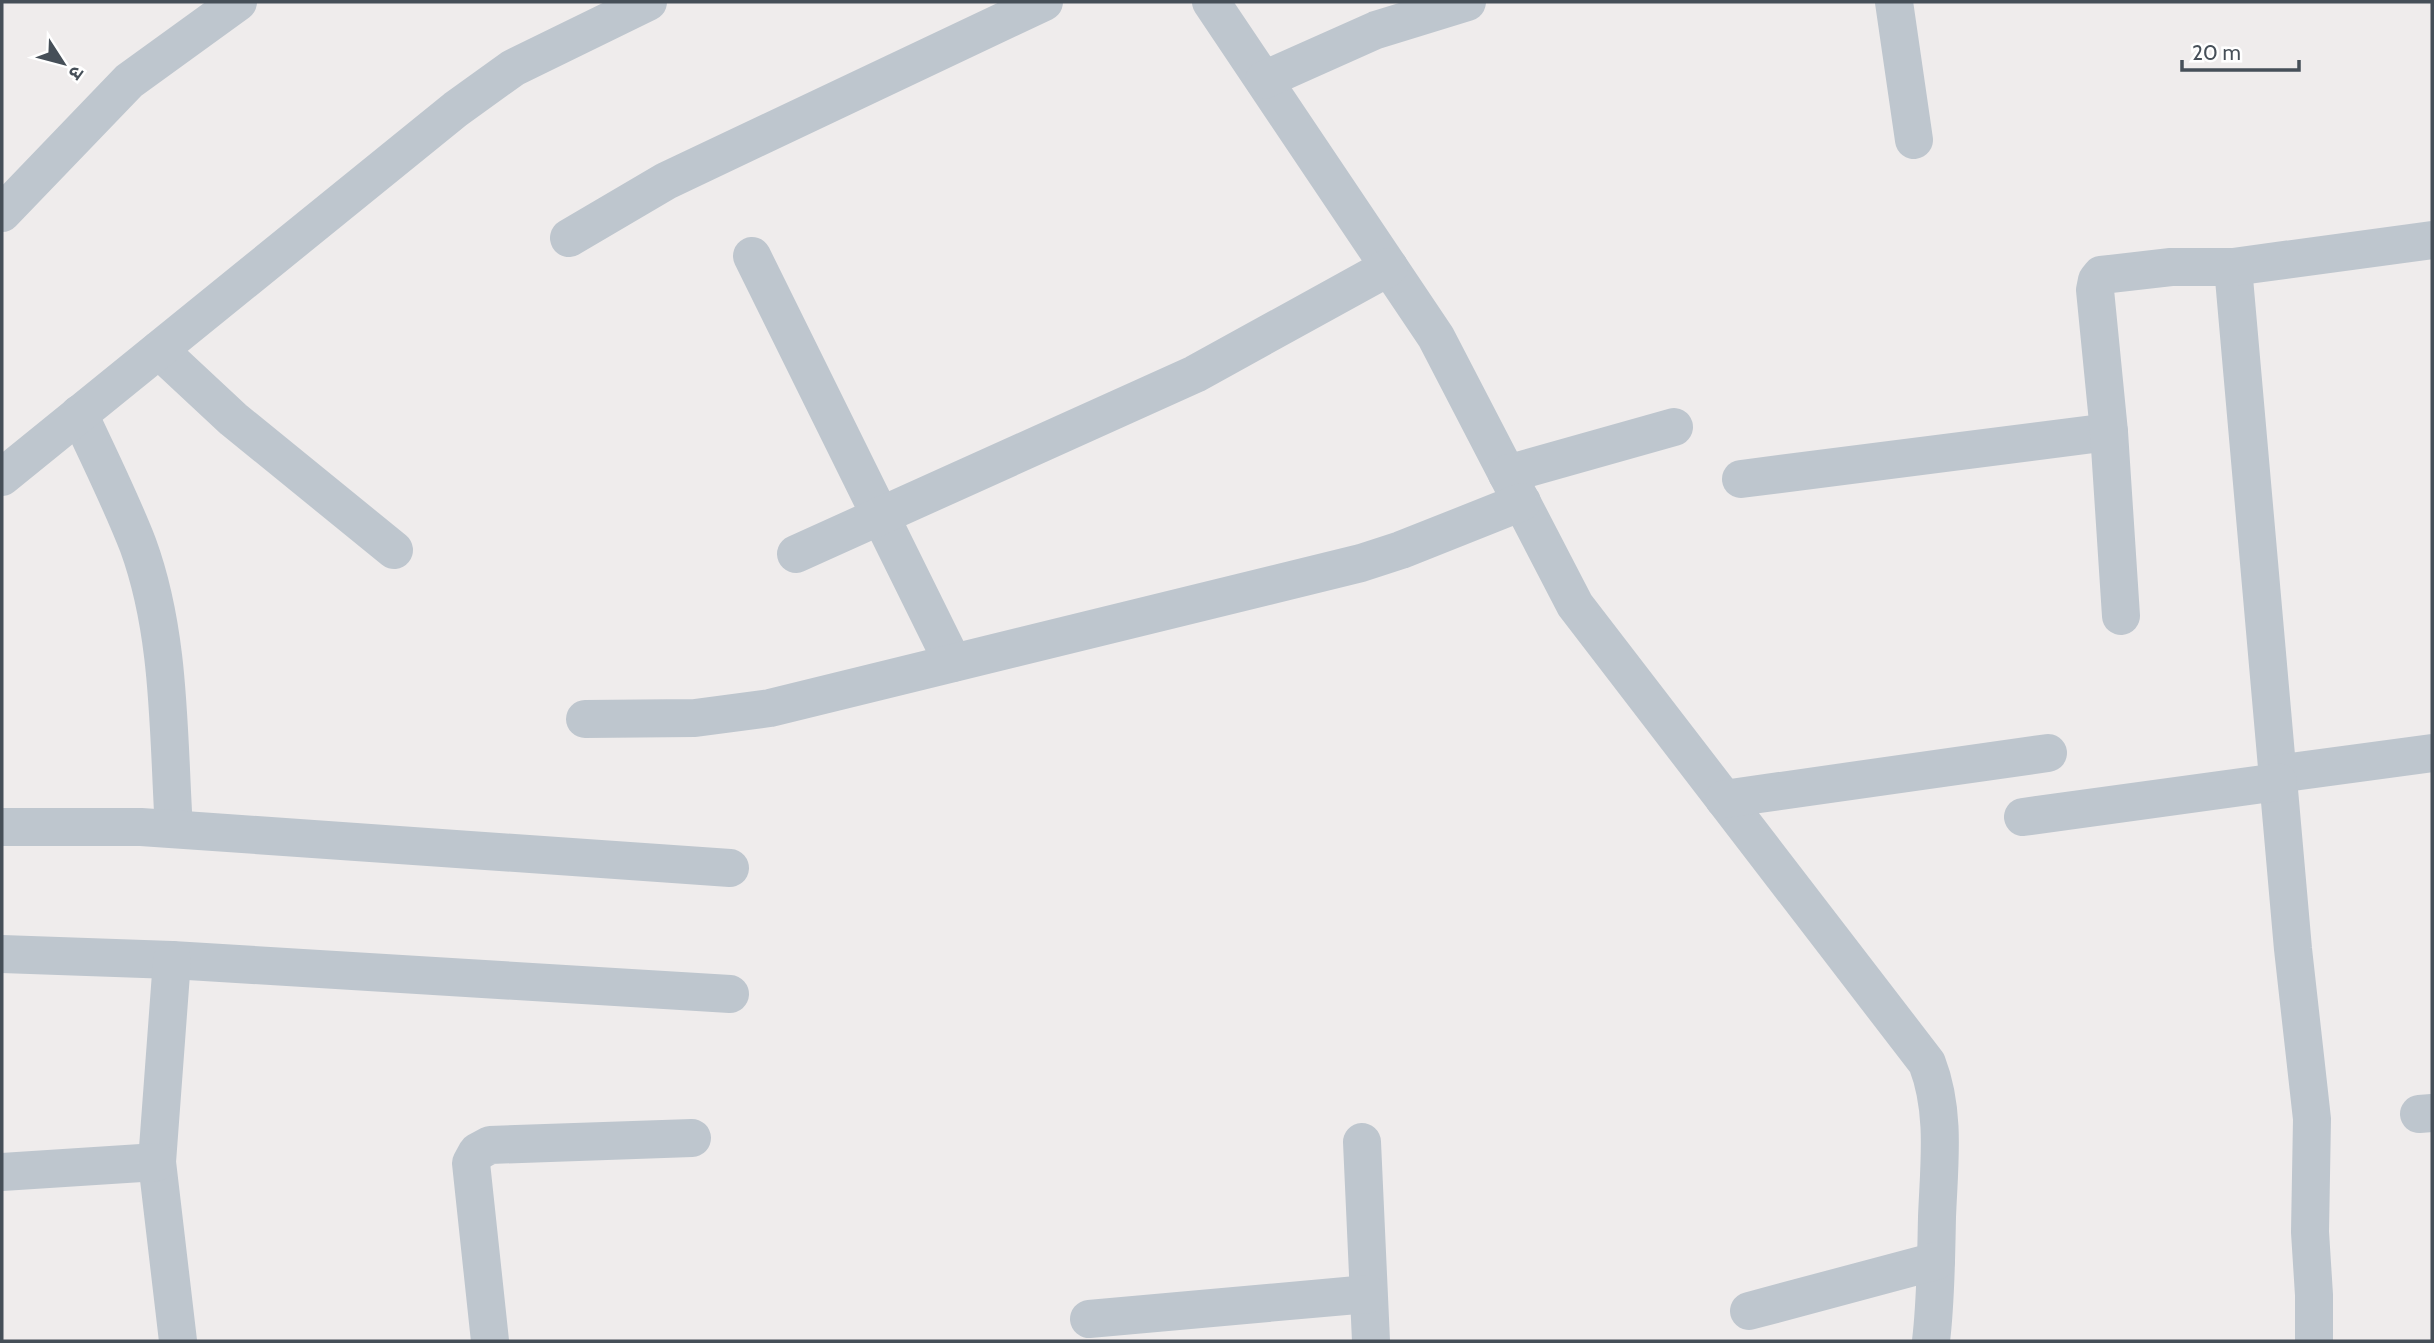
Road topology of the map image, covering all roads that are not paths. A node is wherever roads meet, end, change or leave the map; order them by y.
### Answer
1 (238, 2) edge
2 (648, 2) edge
3 (1044, 2) edge
4 (1211, 2) edge
5 (1467, 2) edge
6 (1895, 2) edge
7 (1264, 80) junction
8 (1913, 140) dead end
9 (2, 213) edge
10 (569, 238) dead end
11 (2432, 240) edge
12 (752, 256) dead end
13 (1389, 267) junction
14 (2233, 267) junction
15 (159, 350) junction
16 (79, 414) junction
17 (1674, 427) dead end
18 (2109, 432) junction
19 (2, 477) edge
20 (1741, 478) dead end
21 (1514, 488) junction
22 (880, 516) junction
23 (394, 550) dead end
24 (796, 554) dead end
25 (2121, 616) dead end
26 (953, 663) junction
27 (585, 719) dead end
28 (2048, 753) dead end
29 (2432, 753) edge
30 (2278, 778) junction
31 (1724, 799) junction
32 (2023, 817) dead end
33 (2, 827) edge
34 (174, 829) junction
35 (730, 868) dead end
36 (2, 954) edge
37 (172, 960) junction
38 (730, 994) dead end
39 (692, 1138) dead end
40 (1362, 1142) dead end
41 (157, 1162) junction
42 (2, 1172) edge
43 (1936, 1261) junction
44 (1368, 1294) junction
45 (1749, 1311) dead end
46 (1089, 1319) dead end
47 (178, 1341) edge
48 (490, 1341) edge
49 (1371, 1341) edge
50 (1931, 1341) edge
51 (2314, 1341) edge

1 - 9 street
2 - 15 street
3 - 10 street
4 - 7 street
5 - 7 street
6 - 8 street
7 - 13 street
11 - 14 street
12 - 22 street
13 - 21 street
13 - 22 street
14 - 18 street
14 - 30 street
15 - 16 street
15 - 23 street
16 - 19 street
16 - 34 street
17 - 21 street
18 - 20 street
18 - 25 street
21 - 26 street
21 - 31 street
22 - 24 street
22 - 26 street
26 - 27 street
28 - 31 street
29 - 30 street
30 - 32 street
30 - 51 street
31 - 43 street
33 - 34 street
34 - 35 street
36 - 37 street
37 - 38 street
37 - 41 street
39 - 48 street
40 - 44 street
41 - 42 street
41 - 47 street
43 - 45 street
43 - 50 street
44 - 46 street
44 - 49 street

